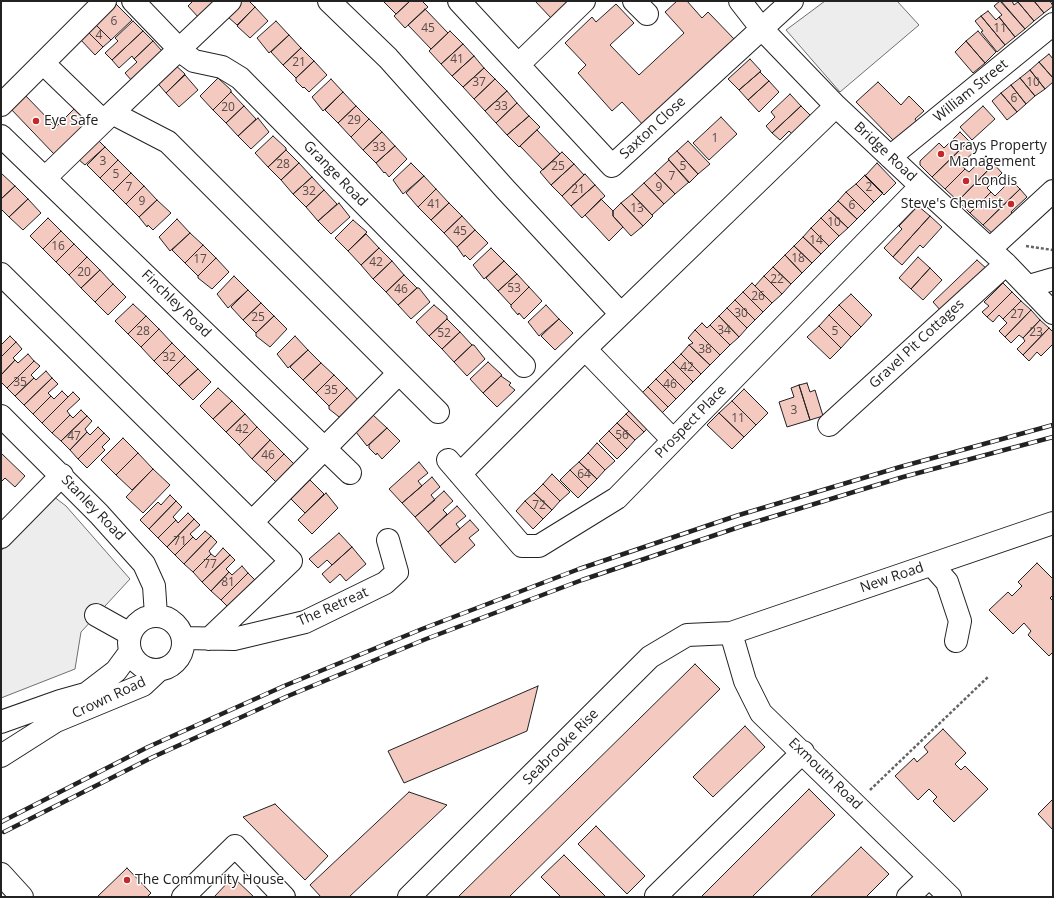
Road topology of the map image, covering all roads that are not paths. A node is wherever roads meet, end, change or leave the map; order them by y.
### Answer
1 (105, 1) edge
2 (133, 1) edge
3 (230, 1) edge
4 (329, 1) edge
5 (460, 1) edge
6 (584, 1) edge
7 (740, 1) edge
8 (792, 1) edge
9 (1053, 24) edge
10 (761, 28) junction
11 (179, 48) junction
12 (43, 63) junction
13 (519, 64) junction
14 (1, 105) edge
15 (836, 106) junction
16 (107, 117) junction
17 (1, 136) edge
18 (890, 158) junction
19 (45, 178) junction
20 (921, 186) junction
21 (1053, 191) edge
22 (990, 248) junction
23 (1006, 264) junction
24 (1, 274) edge
25 (1053, 279) edge
26 (1029, 286) junction
27 (1053, 313) edge
28 (621, 314) junction
29 (585, 349) junction
30 (524, 366) dead end
31 (399, 373) junction
32 (438, 412) dead end
33 (1, 416) edge
34 (829, 425) dead end
35 (673, 440) junction
36 (325, 448) junction
37 (350, 473) dead end
38 (62, 475) junction
39 (252, 522) junction
40 (1053, 523) edge
41 (1, 537) edge
42 (388, 540) dead end
43 (932, 565) junction
44 (96, 615) dead end
45 (156, 616) junction
46 (731, 633) junction
47 (184, 638) junction
48 (209, 639) junction
49 (956, 641) dead end
50 (130, 643) junction
51 (159, 670) junction
52 (86, 694) junction
53 (56, 721) junction
54 (1, 722) edge
55 (803, 752) junction
56 (1, 756) edge
57 (1, 874) edge
58 (929, 877) junction
59 (656, 896) edge
60 (22, 897) edge
61 (183, 897) edge
62 (284, 897) edge
63 (409, 897) edge
64 (908, 897) edge
65 (950, 897) edge

1 - 12 street
2 - 11 street, Grange Road
3 - 11 street
4 - 28 street
5 - 13 street, Saxton Close
6 - 13 street
7 - 10 street, Bridge Road
8 - 10 street
9 - 18 street, William Street
10 - 13 street, Saxton Close
10 - 15 street, Bridge Road
11 - 16 street
11 - 30 street, Grange Road
12 - 14 street
12 - 16 street
15 - 18 street, Bridge Road
15 - 28 street
16 - 19 street
16 - 31 street
17 - 19 street, Finchley Road
18 - 20 street, Bridge Road
19 - 36 street, Finchley Road
20 - 22 street, Bridge Road
20 - 35 street, Prospect Place
21 - 22 street
22 - 23 street, Bridge Road
23 - 26 street, Bridge Road
23 - 34 street, Gravel Pit Cottages
24 - 39 street
25 - 26 street
26 - 27 street, Bridge Road
28 - 29 street
29 - 35 street
29 - 35 street, Prospect Place
31 - 32 street
31 - 36 street
33 - 38 street, Stanley Road
36 - 37 street, Finchley Road
36 - 39 street
38 - 41 street
38 - 45 street, Stanley Road
39 - 48 street
40 - 43 street, New Road
42 - 48 street, The Retreat
43 - 46 street, New Road
43 - 49 street
44 - 50 street
45 - 47 street
45 - 50 street
46 - 55 street, Exmouth Road
46 - 63 street, Seabrooke Rise
47 - 48 street, The Retreat
47 - 51 street
50 - 51 street
50 - 52 street, Crown Road
51 - 53 street, Crown Road
52 - 53 street, Crown Road
52 - 54 street
53 - 56 street, Crown Road
55 - 58 street, Exmouth Road
55 - 59 street
57 - 60 street
58 - 64 street
58 - 65 street, Exmouth Road
61 - 62 street

